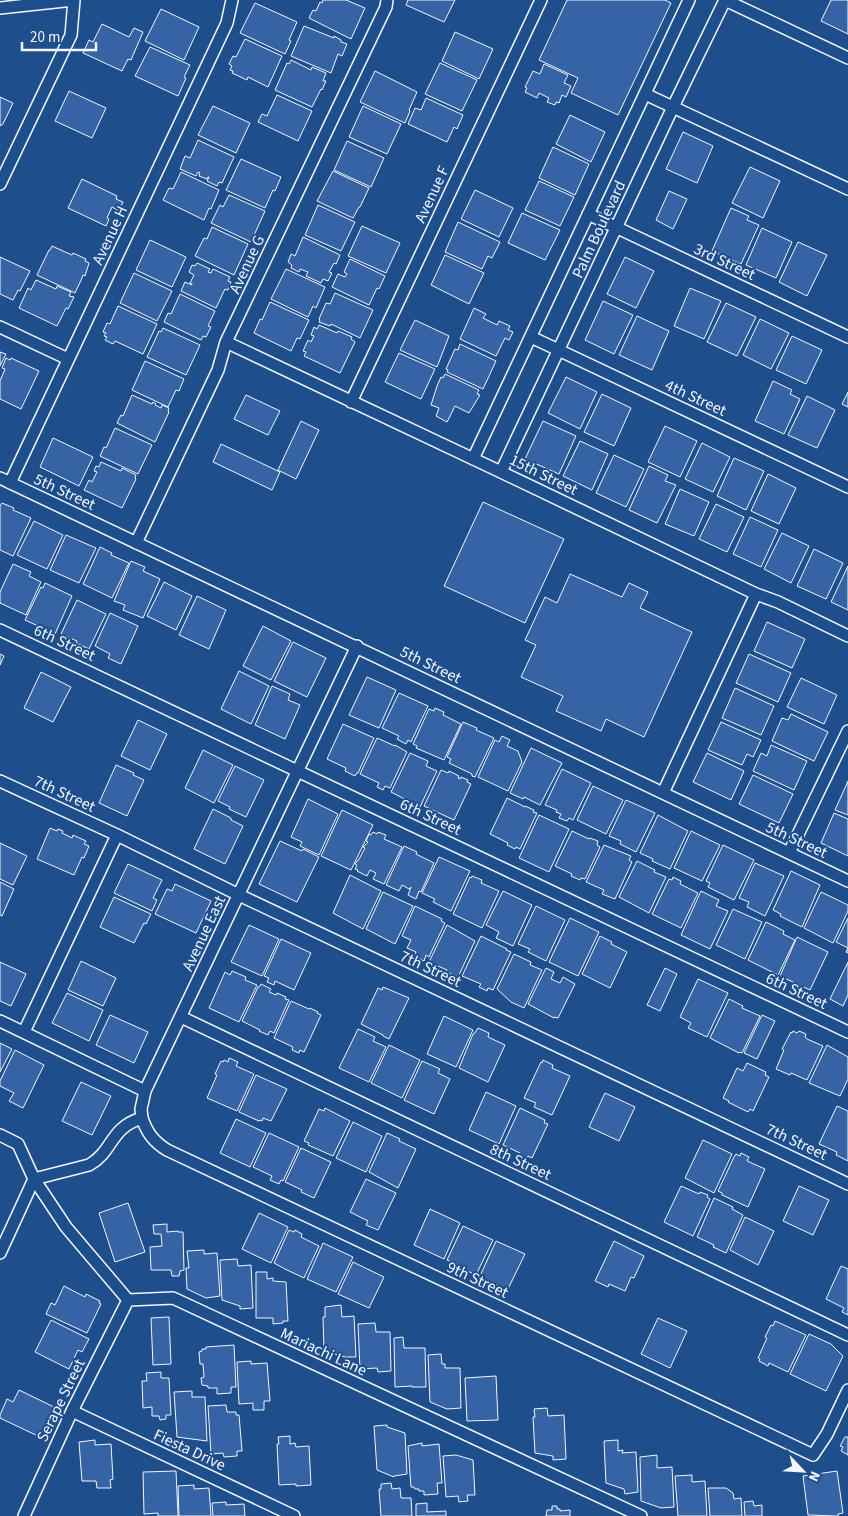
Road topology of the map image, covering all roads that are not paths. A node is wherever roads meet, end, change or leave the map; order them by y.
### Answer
1 (74, 0) edge
2 (232, 0) edge
3 (387, 0) edge
4 (541, 0) edge
5 (689, 0) edge
6 (725, 0) edge
7 (0, 8) edge
8 (848, 58) edge
9 (645, 94) junction
10 (673, 107) junction
11 (0, 184) edge
12 (848, 189) edge
13 (588, 214) junction
14 (617, 227) junction
15 (0, 327) edge
16 (530, 337) junction
17 (848, 337) edge
18 (226, 342) junction
19 (559, 350) junction
20 (68, 359) junction
21 (351, 402) junction
22 (473, 459) junction
23 (501, 472) junction
24 (5, 480) edge
25 (848, 487) edge
26 (136, 543) junction
27 (756, 594) junction
28 (0, 630) edge
29 (848, 636) edge
30 (357, 646) junction
31 (848, 731) edge
32 (298, 770) junction
33 (0, 781) edge
34 (663, 793) junction
35 (117, 835) junction
36 (789, 853) junction
37 (848, 881) edge
38 (238, 895) junction
39 (180, 1017) junction
40 (0, 1021) edge
41 (24, 1032) junction
42 (848, 1032) edge
43 (145, 1091) junction
44 (142, 1118) junction
45 (0, 1135) edge
46 (34, 1179) junction
47 (848, 1184) edge
48 (0, 1253) edge
49 (128, 1300) junction
50 (848, 1335) edge
51 (848, 1390) edge
52 (72, 1411) junction
53 (24, 1516) edge
54 (294, 1516) edge
55 (641, 1516) edge

1 - 7 lane
1 - 11 lane
2 - 20 lane, Avenue H
3 - 18 lane, Avenue G
4 - 21 lane, Avenue F
5 - 9 lane, Palm Boulevard
6 - 8 lane
6 - 10 lane, Palm Boulevard
9 - 10 lane
9 - 13 lane, Palm Boulevard
10 - 12 lane
10 - 14 lane, Palm Boulevard
13 - 14 lane, 3rd Street
13 - 16 lane, Palm Boulevard
14 - 17 lane, 3rd Street
14 - 19 lane, Palm Boulevard
15 - 20 lane
16 - 19 lane, 4th Street
16 - 22 lane, Palm Boulevard
18 - 21 lane, 15th Street
18 - 26 lane, Avenue G
19 - 23 lane, Palm Boulevard
19 - 25 lane, 4th Street
20 - 24 lane, Avenue H
21 - 22 lane, 15th Street
22 - 23 lane, 15th Street
23 - 27 lane, 15th Street
24 - 26 lane, 5th Street
26 - 30 lane, 5th Street
27 - 29 lane, 15th Street
27 - 34 lane
28 - 32 lane, 6th Street
30 - 32 lane, Avenue East
30 - 34 lane, 5th Street
31 - 36 lane
32 - 38 lane, Avenue East
32 - 42 lane, 6th Street
33 - 35 lane, 7th Street
34 - 36 lane, 5th Street
35 - 38 lane, 7th Street
35 - 41 lane
36 - 37 lane, 5th Street
38 - 39 lane, Avenue East
38 - 47 lane, 7th Street
39 - 43 lane, Avenue East
39 - 50 lane, 8th Street
40 - 41 lane
41 - 43 lane
43 - 44 lane, Avenue East
44 - 46 lane
44 - 51 lane, 9th Street
45 - 46 lane
46 - 48 lane
46 - 49 lane
49 - 52 lane, Serape Street
49 - 55 lane, Mariachi Lane
52 - 53 lane, Serape Street
52 - 54 lane, Fiesta Drive

